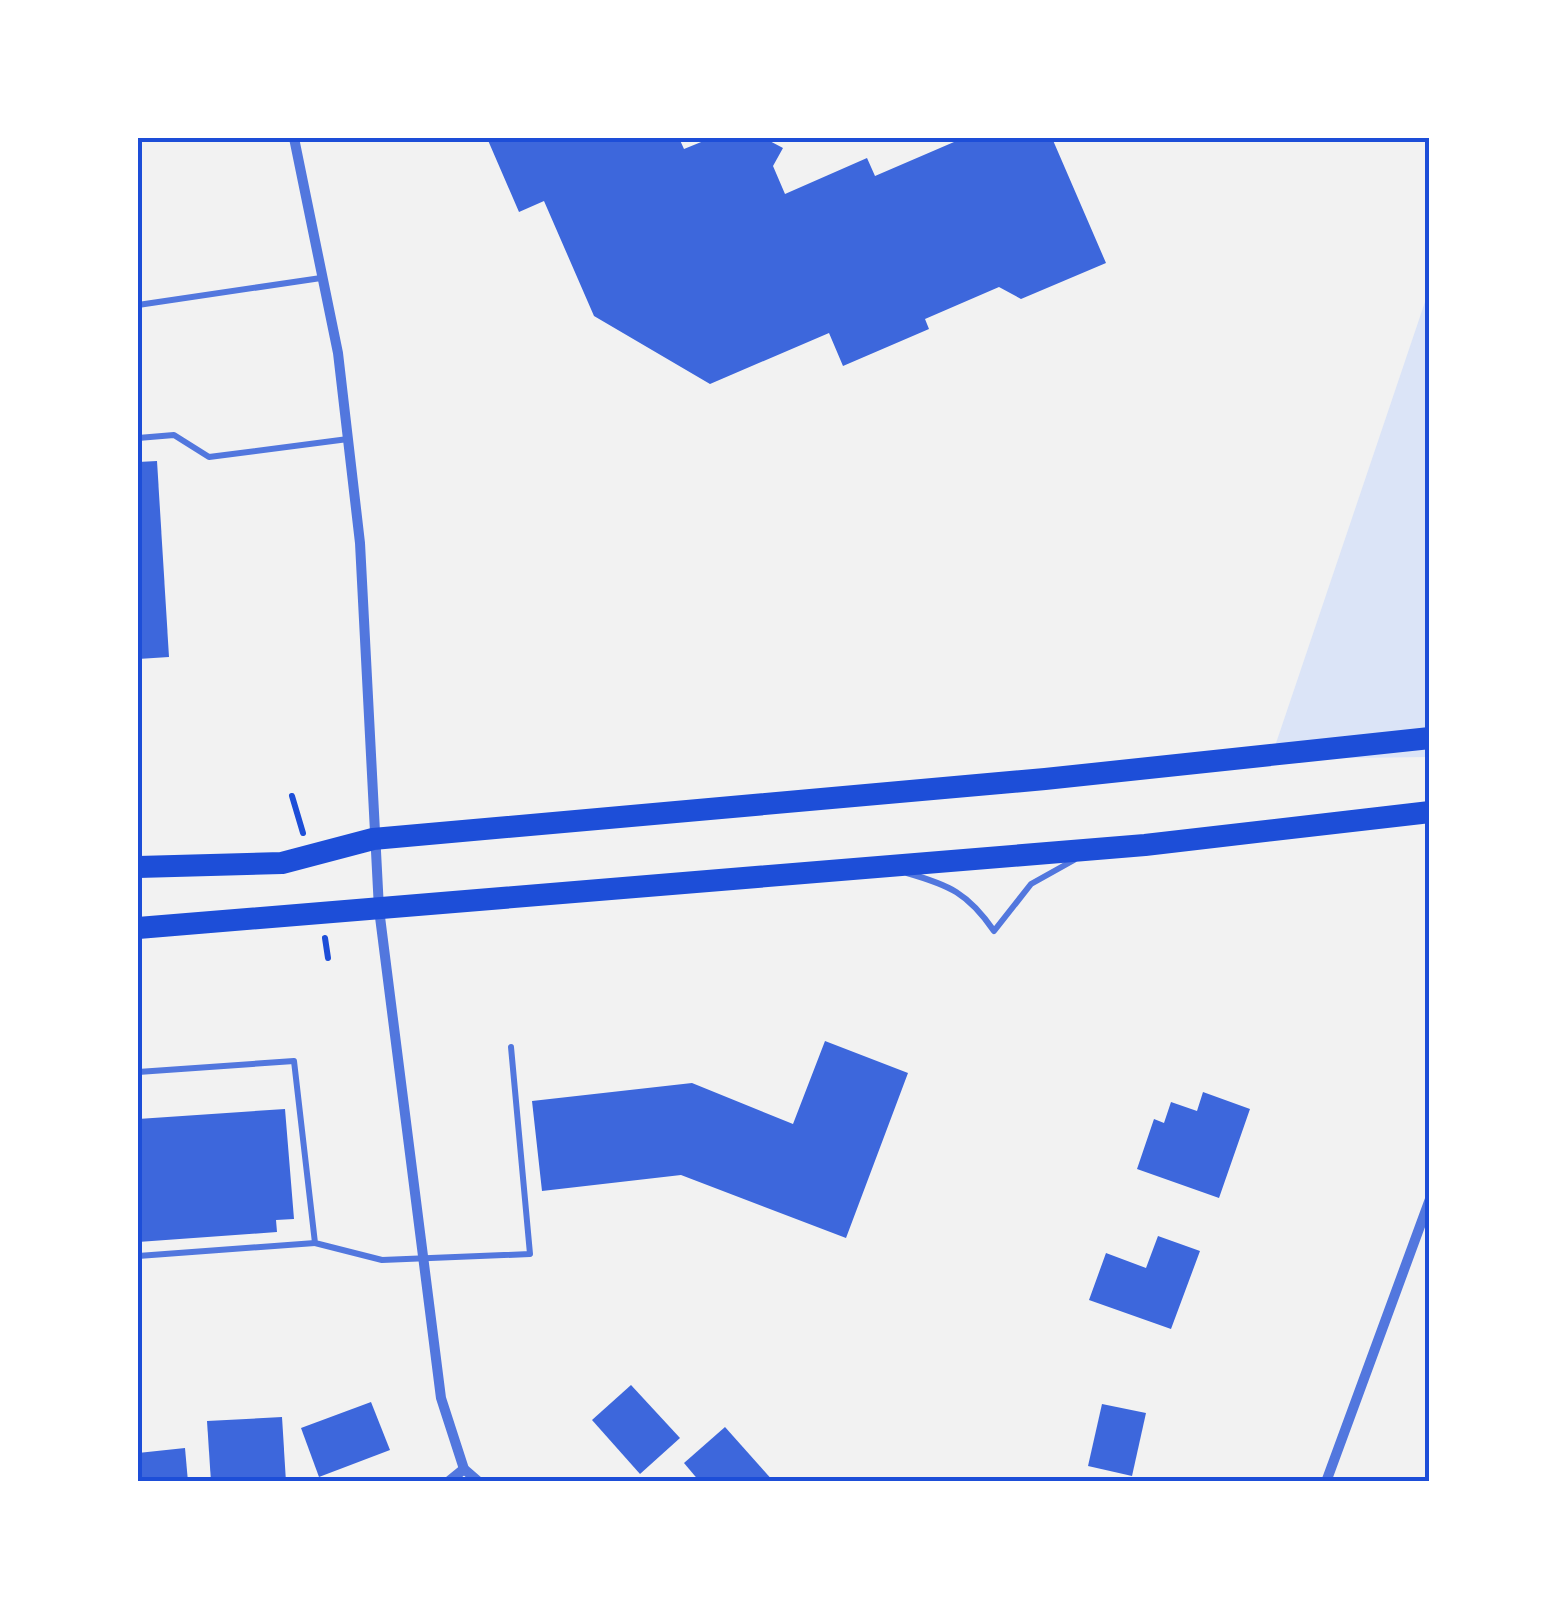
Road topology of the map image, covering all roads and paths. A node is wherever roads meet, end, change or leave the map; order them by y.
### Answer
1 (294, 138) edge
2 (323, 278) junction
3 (138, 306) edge
4 (138, 438) edge
5 (348, 439) junction
6 (1430, 738) edge
7 (1430, 812) edge
8 (373, 839) junction
9 (1093, 849) junction
10 (884, 867) junction
11 (138, 868) edge
12 (379, 909) junction
13 (138, 928) edge
14 (511, 1047) dead end
15 (138, 1072) edge
16 (1430, 1199) edge
17 (315, 1243) junction
18 (138, 1256) edge
19 (422, 1260) junction
20 (464, 1469) junction
21 (448, 1482) edge
22 (479, 1482) edge
23 (1326, 1482) edge

1 - 2 street
2 - 3 lane
2 - 5 street
4 - 5 lane
5 - 8 street
6 - 8 highway
7 - 9 highway
8 - 11 highway
8 - 12 street
9 - 10 highway
9 - 10 lane
10 - 12 highway
12 - 13 highway
12 - 19 street
14 - 19 lane
15 - 17 lane
16 - 23 street
17 - 18 lane
17 - 19 lane
19 - 20 street
20 - 21 street
20 - 22 street

